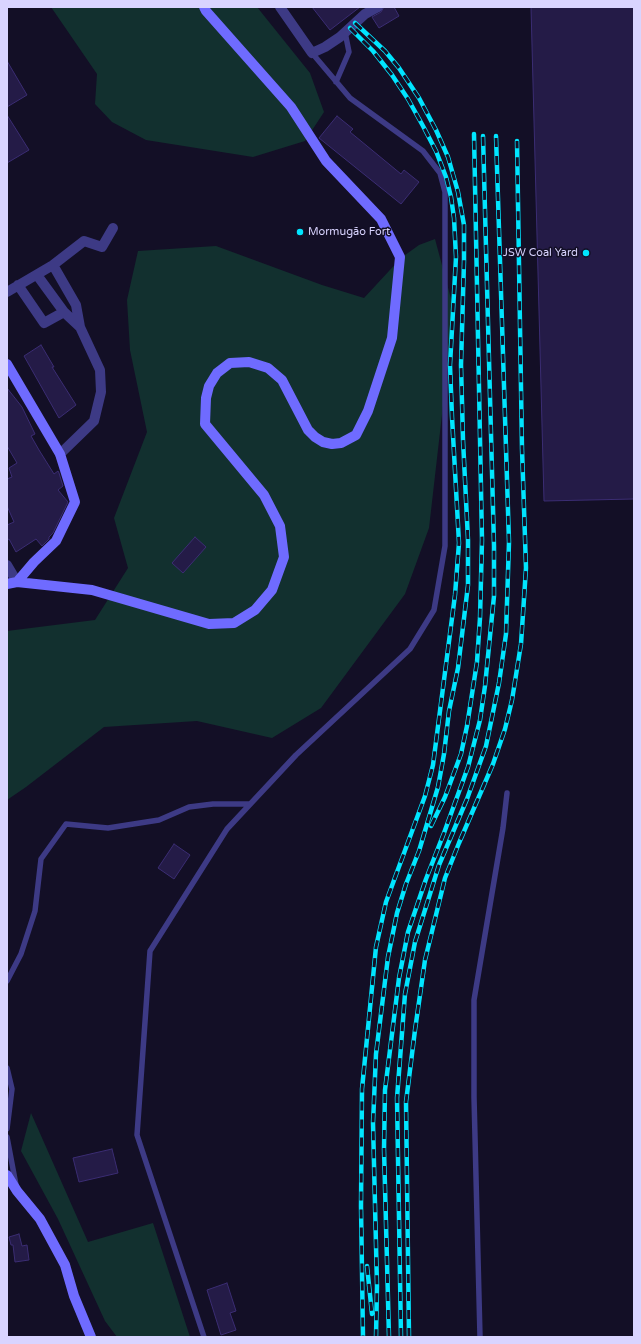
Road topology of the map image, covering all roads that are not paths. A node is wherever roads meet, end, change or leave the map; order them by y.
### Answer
1 (204, 7) edge
2 (280, 7) edge
3 (378, 7) edge
4 (346, 32) junction
5 (312, 53) junction
6 (336, 82) junction
7 (113, 228) dead end
8 (53, 265) junction
9 (38, 275) junction
10 (18, 286) junction
11 (7, 292) edge
12 (64, 312) junction
13 (80, 327) junction
14 (7, 364) edge
15 (60, 454) junction
16 (7, 565) edge
17 (12, 583) edge
18 (507, 793) dead end
19 (250, 804) junction
20 (7, 982) edge
21 (7, 1068) edge
22 (7, 1129) edge
23 (7, 1137) edge
24 (7, 1175) edge
25 (17, 1191) junction
26 (91, 1337) edge
27 (204, 1337) edge
28 (480, 1337) edge

1 - 17 street
2 - 5 street
3 - 4 street
4 - 5 street
4 - 6 lane
5 - 6 lane
6 - 19 lane
7 - 8 street
8 - 9 street
8 - 13 street
9 - 10 street
9 - 12 street
10 - 11 street
10 - 12 street
12 - 13 street
13 - 15 street
14 - 15 street
15 - 17 street
16 - 17 street
18 - 28 lane
19 - 20 lane
19 - 27 lane
21 - 22 lane
23 - 25 lane
24 - 25 street
25 - 26 street

